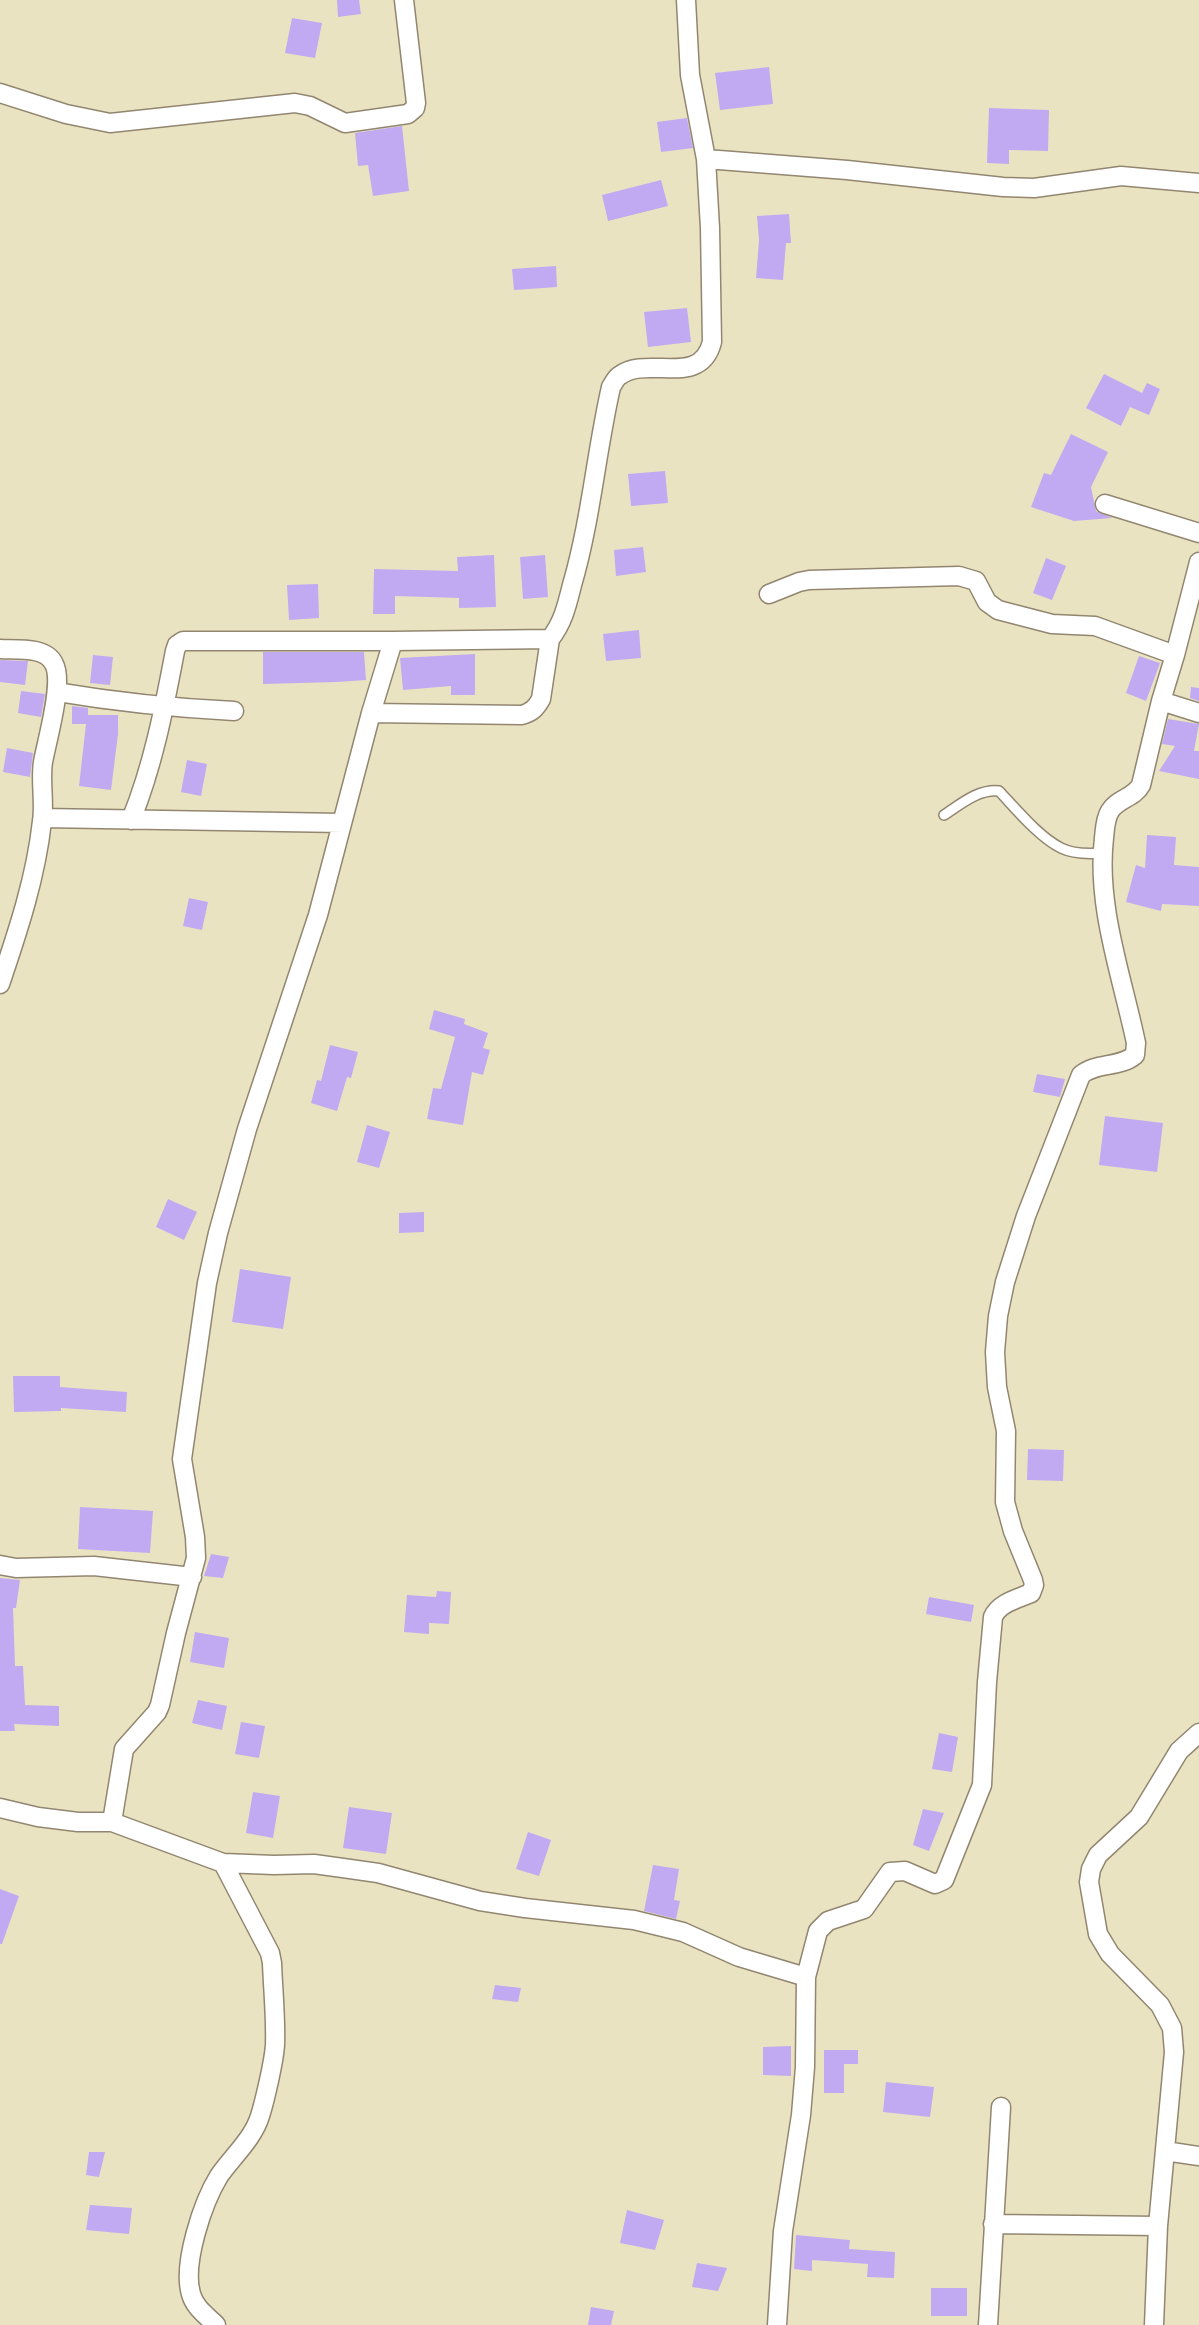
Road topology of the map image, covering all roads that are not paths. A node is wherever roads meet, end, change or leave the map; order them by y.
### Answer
1 (404, 0) edge
2 (686, 0) edge
3 (0, 93) edge
4 (706, 159) junction
5 (1199, 183) edge
6 (1105, 504) dead end
7 (1199, 533) edge
8 (1199, 562) edge
9 (769, 594) dead end
10 (550, 639) junction
11 (393, 641) junction
12 (0, 649) edge
13 (1175, 655) junction
14 (57, 692) junction
15 (1161, 701) junction
16 (164, 708) junction
17 (234, 711) dead end
18 (371, 713) junction
19 (1199, 713) edge
20 (944, 815) dead end
21 (43, 818) junction
22 (131, 820) junction
23 (342, 824) junction
24 (1102, 853) junction
25 (8, 931) edge
26 (0, 984) edge
27 (0, 1565) edge
28 (192, 1577) junction
29 (1199, 1733) edge
30 (0, 1808) edge
31 (112, 1822) junction
32 (223, 1863) junction
33 (806, 1977) junction
34 (1001, 2107) dead end
35 (1165, 2151) junction
36 (1199, 2156) edge
37 (993, 2224) junction
38 (1158, 2226) junction
39 (216, 2325) edge
40 (777, 2325) edge
41 (988, 2325) edge
42 (1154, 2325) edge

1 - 3 street
2 - 4 street
4 - 5 street
4 - 10 street
6 - 7 street
8 - 13 street
9 - 13 street
10 - 11 street
10 - 18 street
11 - 16 street
11 - 18 street
12 - 14 street
13 - 15 street
14 - 16 street
14 - 21 street
15 - 19 street
15 - 24 street
16 - 17 street
16 - 22 street
18 - 23 street
20 - 24 lane
21 - 22 street
21 - 25 street
22 - 23 street
23 - 28 street
24 - 33 street
25 - 26 street
27 - 28 street
28 - 31 street
29 - 35 street
30 - 31 street
31 - 32 street
32 - 33 street
32 - 39 street
33 - 40 street
34 - 37 street
35 - 36 street
35 - 38 street
37 - 38 street
37 - 41 street
38 - 42 street

